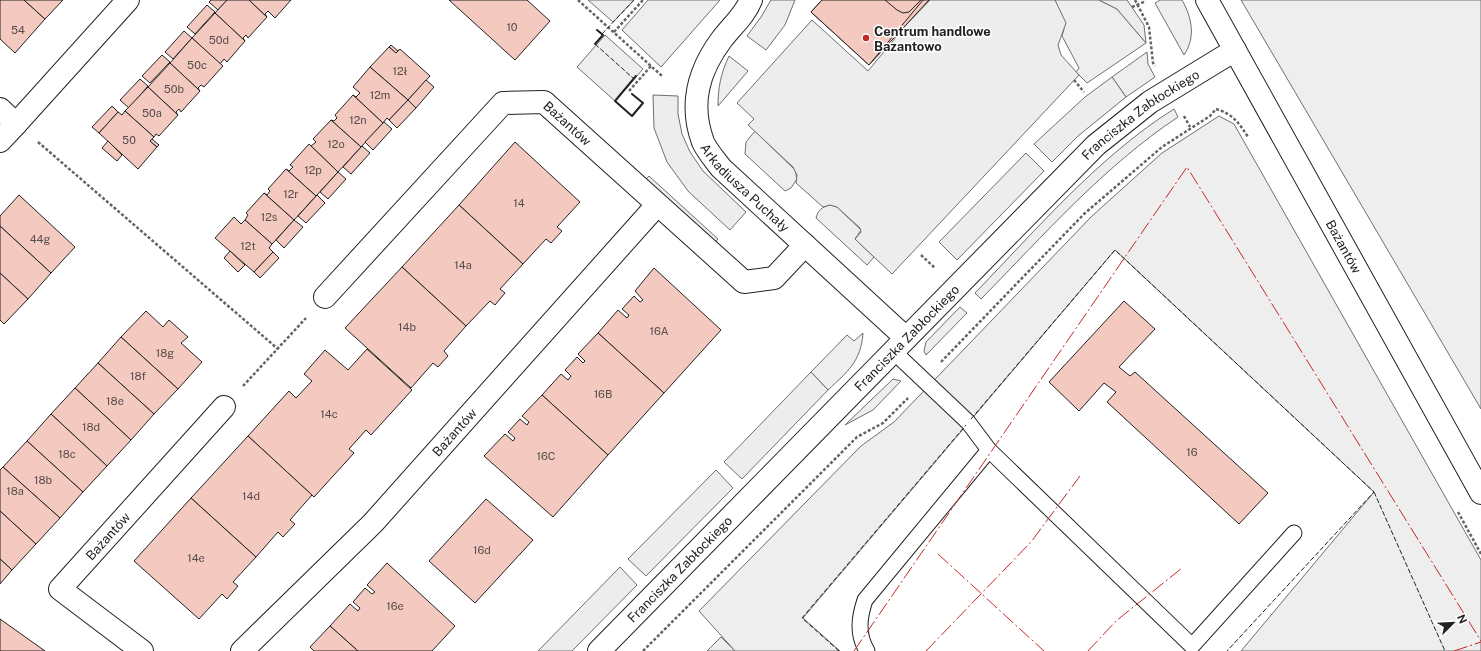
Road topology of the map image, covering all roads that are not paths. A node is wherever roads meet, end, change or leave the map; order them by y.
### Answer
1 (128, 0) edge
2 (751, 0) edge
3 (1207, 0) edge
4 (1235, 50) junction
5 (0, 109) edge
6 (16, 124) junction
7 (0, 141) edge
8 (657, 205) junction
9 (805, 245) junction
10 (325, 297) road end
11 (900, 345) junction
12 (224, 407) road end
13 (989, 450) junction
14 (1481, 493) edge
15 (1294, 533) dead end
16 (1190, 649) edge
17 (142, 651) edge
18 (242, 651) edge
19 (599, 651) edge
20 (867, 651) edge

1 - 6 street
2 - 9 street, Arkadiusza Puchały
3 - 4 street, Bażantów
4 - 11 street, Franciszka Zabłockiego
4 - 14 street, Bażantów
5 - 6 street
6 - 7 street
8 - 9 street, Bażantów
8 - 10 street, Bażantów
8 - 18 street, Bażantów
9 - 11 street, Arkadiusza Puchały
11 - 13 lane
11 - 19 street, Franciszka Zabłockiego
12 - 17 street, Bażantów
13 - 16 lane
13 - 20 lane
15 - 16 lane

